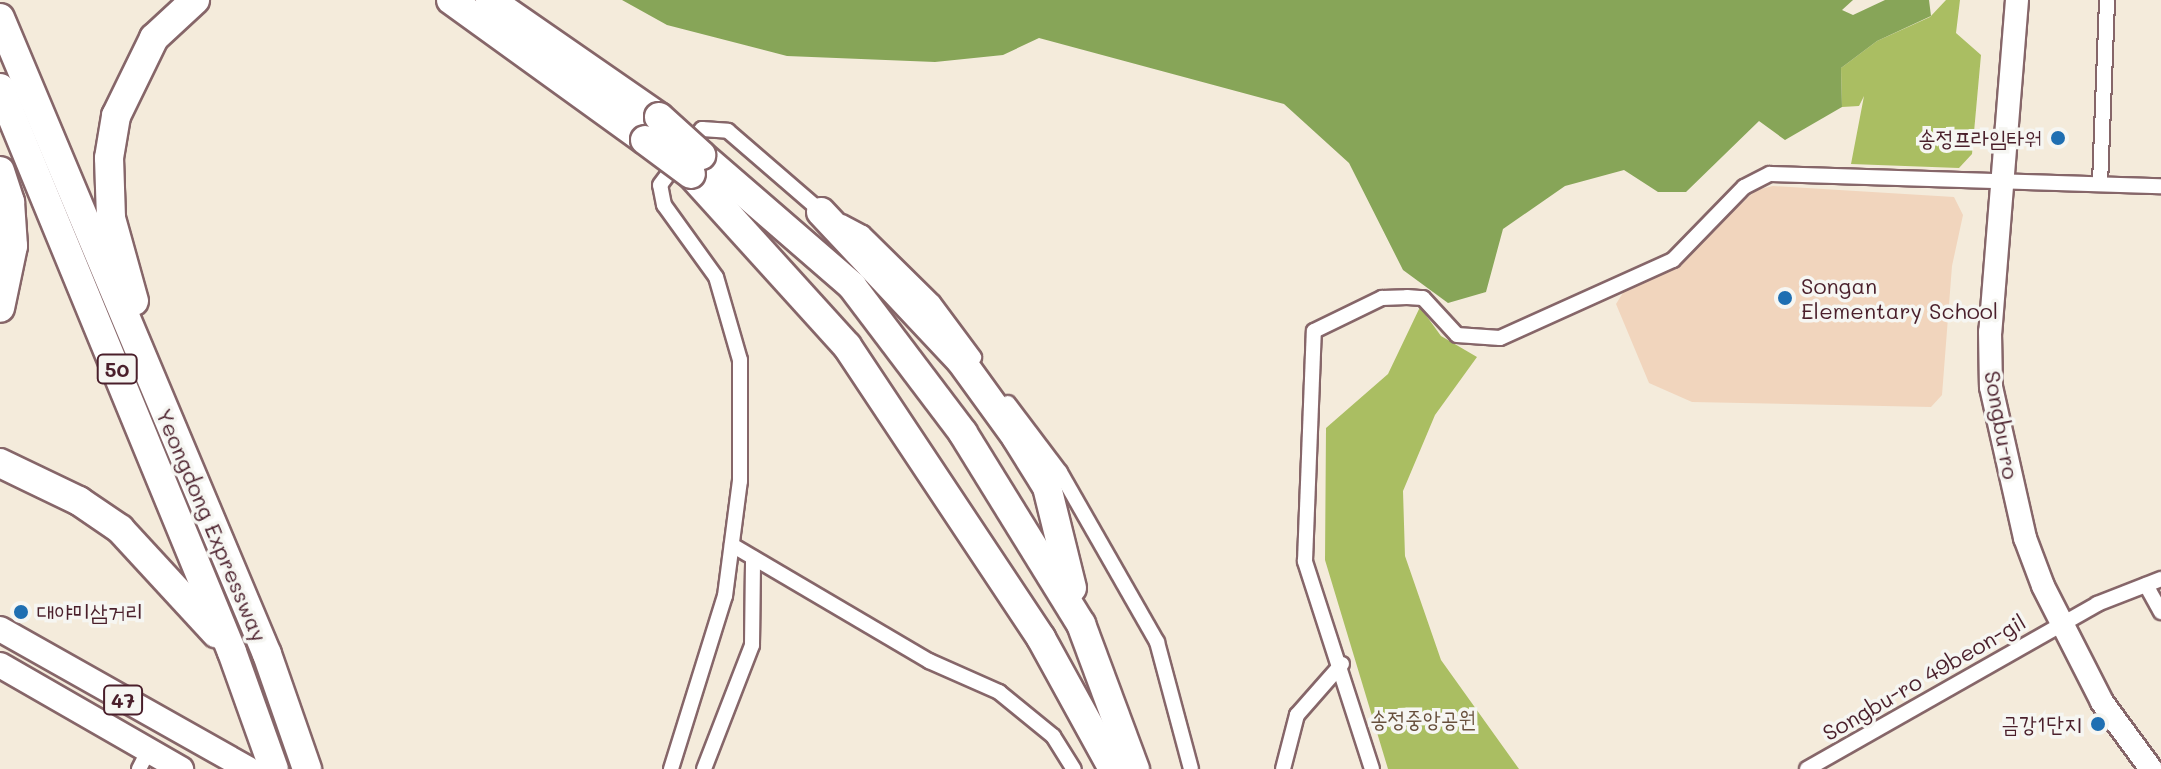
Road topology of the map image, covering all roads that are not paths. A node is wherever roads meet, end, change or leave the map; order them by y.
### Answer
1 (11, 0) edge
2 (195, 0) edge
3 (2017, 0) edge
4 (2107, 0) edge
5 (464, 3) edge
6 (0, 6) edge
7 (0, 18) edge
8 (0, 88) edge
9 (696, 164) junction
10 (0, 171) edge
11 (2001, 182) junction
12 (2100, 184) junction
13 (2161, 186) edge
14 (821, 212) junction
15 (0, 308) edge
16 (163, 410) junction
17 (0, 463) edge
18 (732, 545) junction
19 (753, 558) junction
20 (2161, 579) edge
21 (2146, 585) junction
22 (2161, 612) edge
23 (1081, 624) junction
24 (2062, 624) junction
25 (0, 629) edge
26 (232, 652) junction
27 (1342, 664) junction
28 (0, 665) edge
29 (143, 760) edge
30 (181, 769) edge
31 (248, 769) edge
32 (274, 769) edge
33 (307, 769) edge
34 (671, 769) edge
35 (704, 769) edge
36 (1074, 769) edge
37 (1113, 769) edge
38 (1135, 769) edge
39 (1191, 769) edge
40 (1283, 769) edge
41 (1372, 769) edge
42 (1807, 769) edge
43 (2151, 769) edge

1 - 6 highway
2 - 16 highway
3 - 11 street, Songbu-ro
4 - 12 street
5 - 9 highway, bridge
7 - 16 highway, Yeongdong Expressway / 50
8 - 26 highway, Yeongdong Expressway / 50
9 - 23 highway
9 - 37 highway
10 - 15 highway
11 - 12 street
11 - 24 street, Songbu-ro
11 - 27 street
12 - 13 street
14 - 18 street
14 - 23 highway
14 - 39 street
16 - 33 highway, Yeongdong Expressway / 50
17 - 26 highway
18 - 19 street
18 - 34 street
19 - 35 street
19 - 36 street
20 - 21 street, Songbu-ro 49beon-gil
21 - 22 street
21 - 24 street, Songbu-ro 49beon-gil
23 - 38 highway
24 - 42 street, Songbu-ro 49beon-gil
24 - 43 street, Songbu-ro
25 - 31 main road, 47
26 - 32 highway, Yeongdong Expressway / 50
27 - 40 street
27 - 41 street
28 - 29 main road, 47
29 - 30 main road, 47

